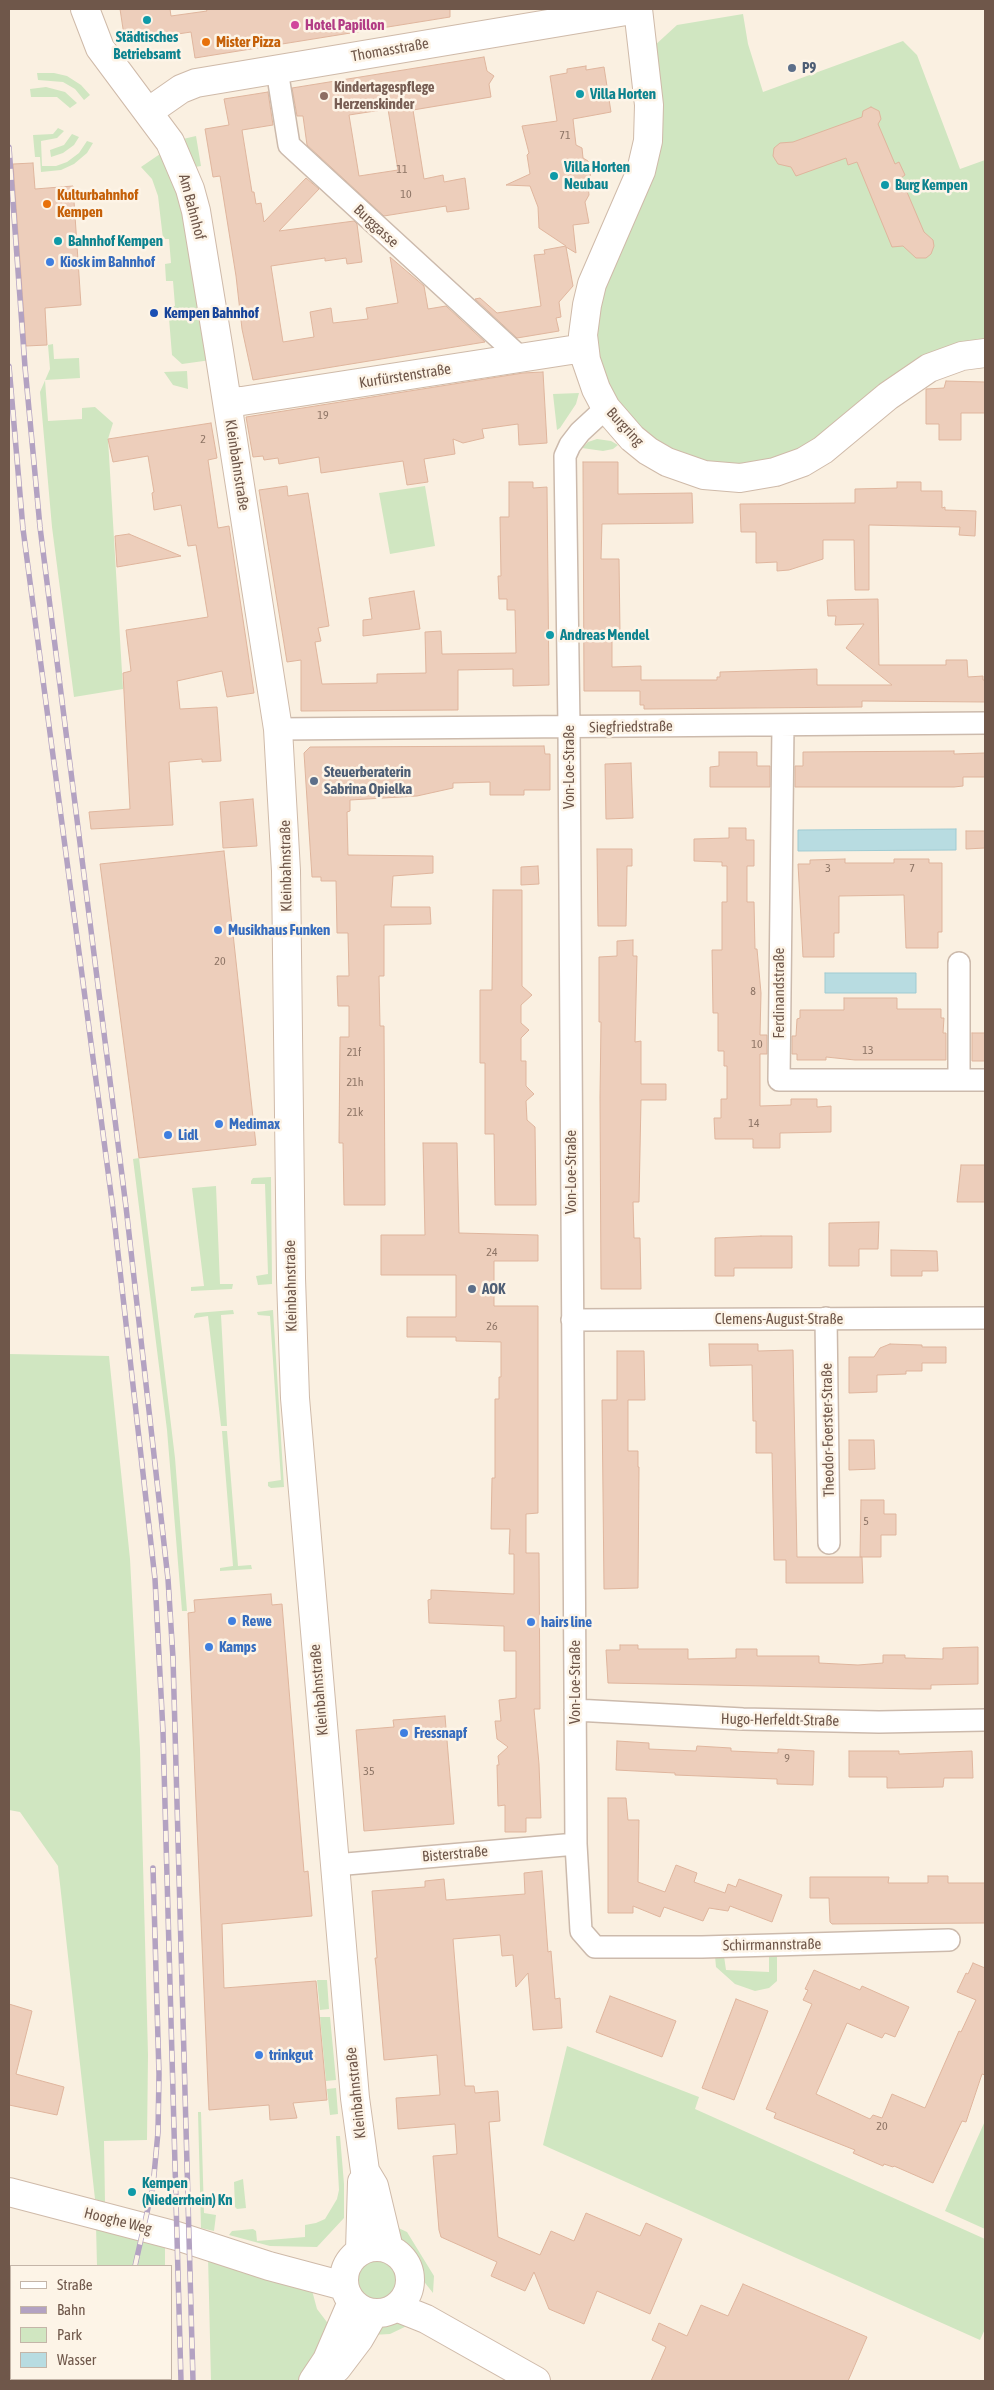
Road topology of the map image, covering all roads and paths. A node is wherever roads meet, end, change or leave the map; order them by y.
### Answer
1 (85, 9) edge
2 (639, 9) edge
3 (277, 70) junction
4 (148, 112) junction
5 (584, 348) junction
6 (985, 353) edge
7 (521, 358) junction
8 (227, 402) junction
9 (606, 408) junction
10 (985, 723) edge
11 (783, 725) junction
12 (569, 727) junction
13 (278, 729) junction
14 (959, 963) dead end
15 (959, 1080) junction
16 (985, 1080) edge
17 (826, 1318) junction
18 (985, 1318) edge
19 (572, 1320) junction
20 (829, 1543) dead end
21 (575, 1710) junction
22 (985, 1720) edge
23 (576, 1844) junction
24 (334, 1865) junction
25 (949, 1940) dead end
26 (595, 1947) joint
27 (365, 2171) junction
28 (9, 2192) edge
29 (389, 2249) junction
30 (369, 2287) junction
31 (527, 2376) edge
32 (313, 2381) edge
33 (324, 2381) edge

1 - 4 street, Am Bahnhof
2 - 3 street, Thomasstraße
2 - 5 street, Burgring
3 - 4 street, Thomasstraße
3 - 7 street, Burggasse
4 - 8 street, Am Bahnhof
5 - 7 street, Kurfürstenstraße
5 - 9 street, Burgring
6 - 9 street, Burgring
7 - 8 street, Kurfürstenstraße
8 - 13 street, Kleinbahnstraße
9 - 12 street, Von-Loe-Straße
10 - 11 street, Siegfriedstraße
11 - 12 street, Siegfriedstraße
11 - 15 street, Ferdinandstraße
12 - 13 street, Siegfriedstraße
12 - 19 street, Von-Loe-Straße
13 - 24 street, Kleinbahnstraße
14 - 15 street
15 - 16 street, Ferdinandstraße
17 - 18 street, Clemens-August-Straße
17 - 19 street, Clemens-August-Straße
17 - 20 street, Theodor-Foerster-Straße
19 - 21 street, Von-Loe-Straße
21 - 22 street, Hugo-Herfeldt-Straße
21 - 23 street, Von-Loe-Straße
23 - 24 street, Bisterstraße
23 - 26 street, Von-Loe-Straße
24 - 27 street, Kleinbahnstraße
25 - 26 street, Schirrmannstraße
27 - 29 street, Kleinbahnstraße
27 - 30 street, Kleinbahnstraße
28 - 30 street, Hooghe Weg
29 - 30 street
29 - 30 street
30 - 31 street
30 - 32 street
30 - 33 street

